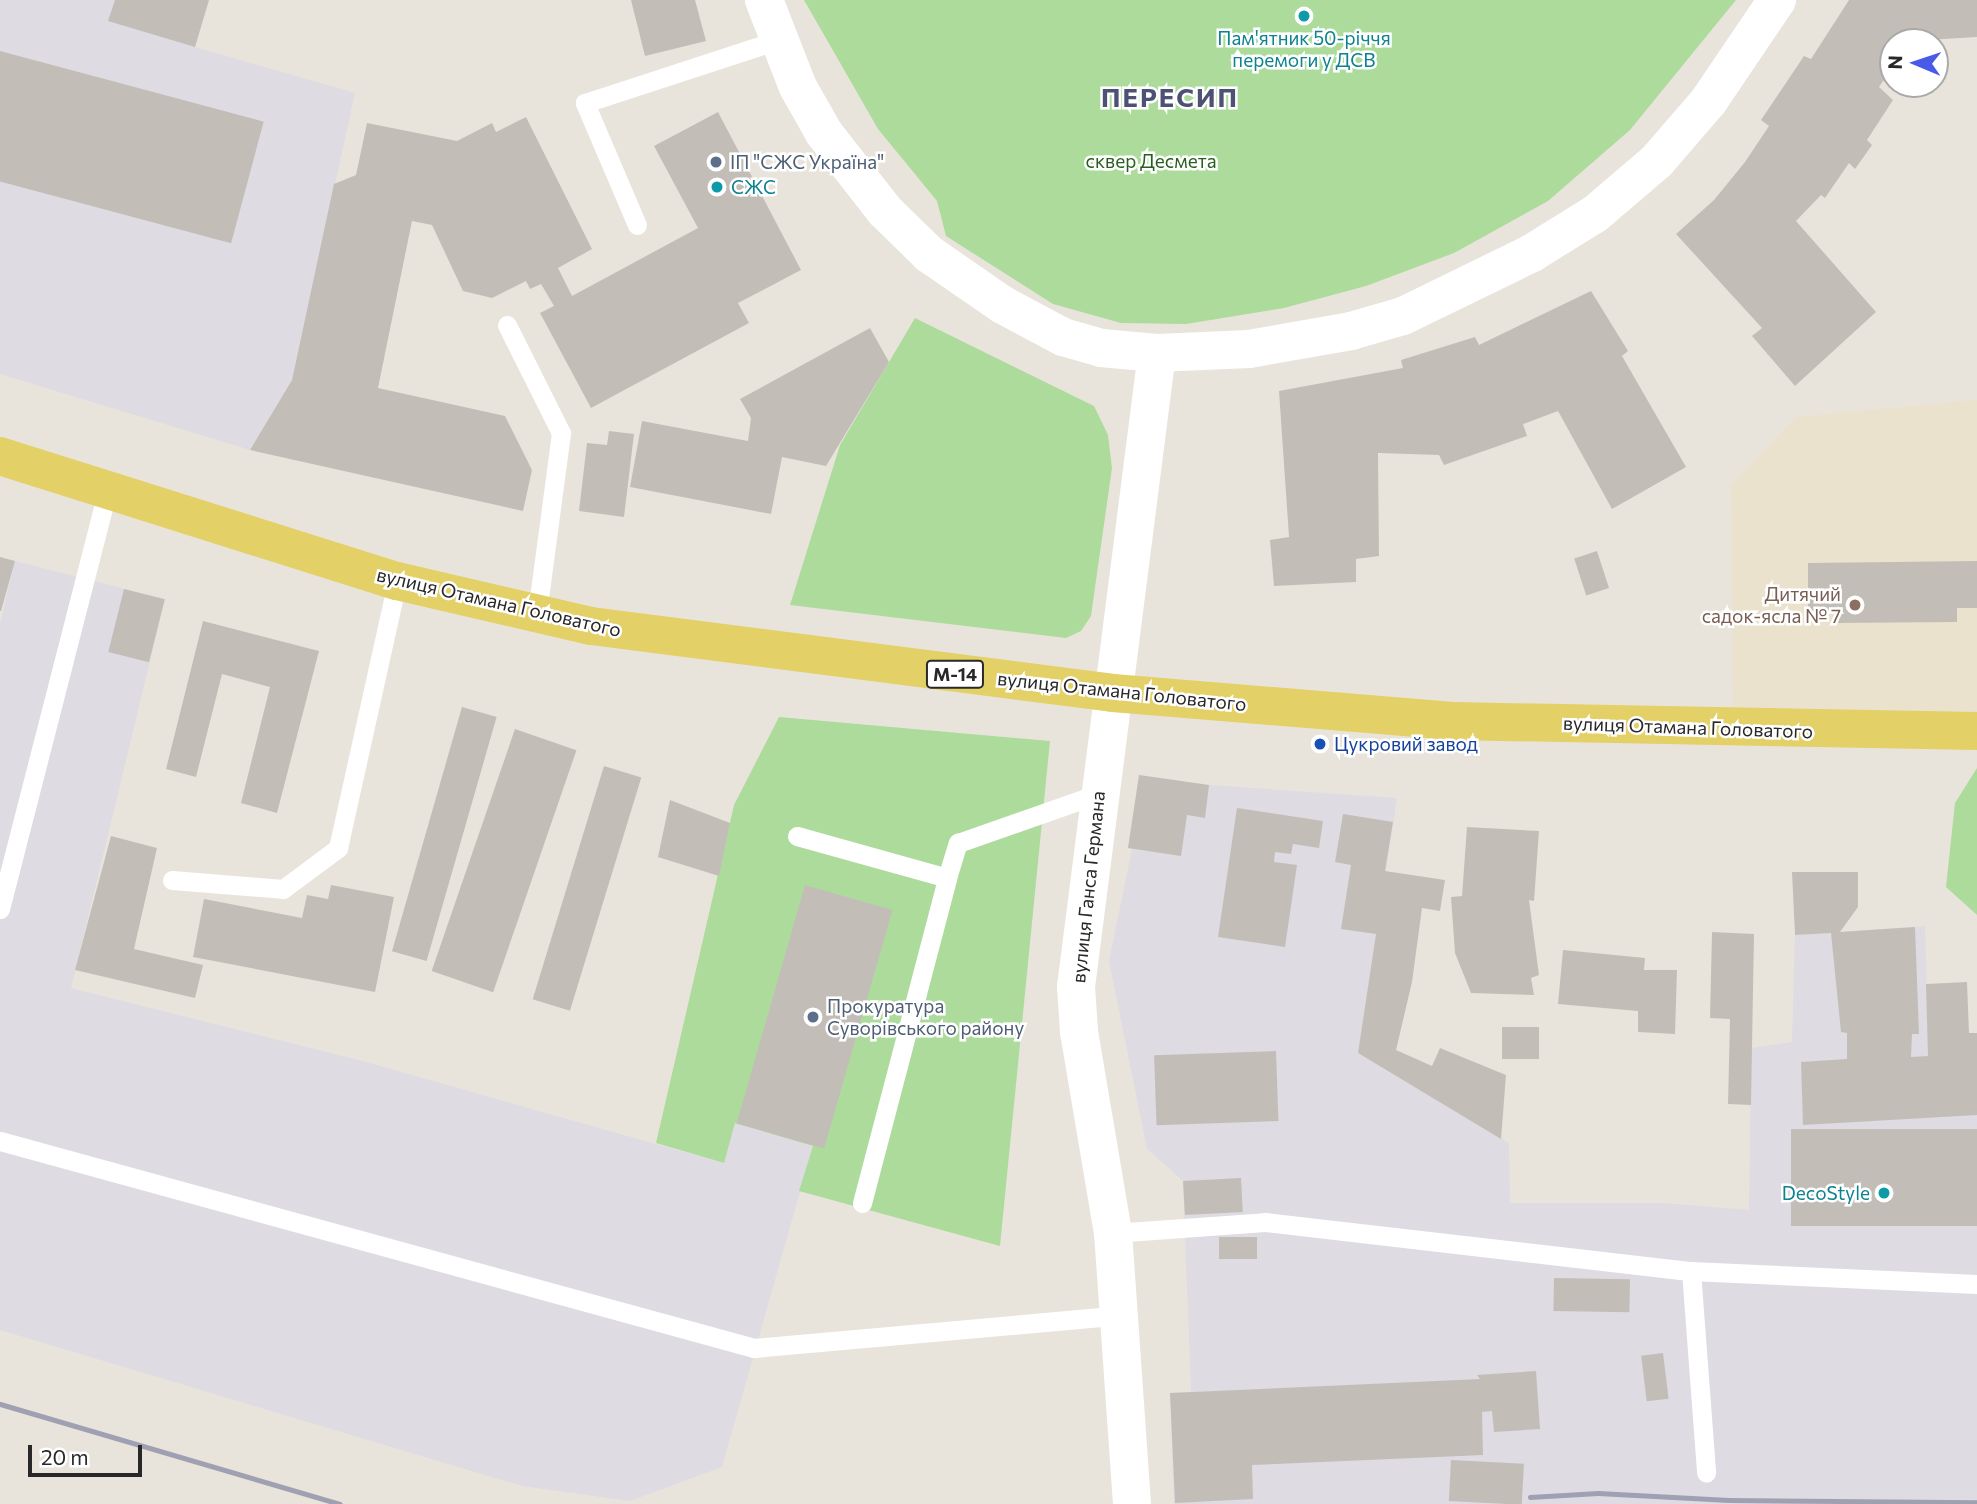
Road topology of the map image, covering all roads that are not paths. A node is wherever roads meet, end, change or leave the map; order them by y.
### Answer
1 (764, 0) edge
2 (1777, 0) edge
3 (779, 40) junction
4 (637, 225) dead end
5 (507, 325) dead end
6 (1157, 353) junction
7 (0, 456) edge
8 (108, 487) junction
9 (397, 581) junction
10 (537, 614) junction
11 (1113, 693) junction
12 (1977, 731) edge
13 (1098, 793) junction
14 (797, 836) dead end
15 (947, 878) junction
16 (172, 880) dead end
17 (0, 909) edge
18 (0, 1142) edge
19 (862, 1203) dead end
20 (1113, 1233) junction
21 (1691, 1271) junction
22 (1977, 1284) edge
23 (1121, 1315) junction
24 (1706, 1472) dead end
25 (1132, 1504) edge

1 - 3 street
2 - 6 street
3 - 4 lane
3 - 6 street
5 - 10 lane
6 - 11 street, вулиця Ганса Германа
7 - 8 main road, вулиця Отамана Головатого / М-14
8 - 9 main road, вулиця Отамана Головатого / М-14
8 - 17 lane
9 - 10 main road, вулиця Отамана Головатого / М-14
9 - 16 lane
10 - 11 main road, вулиця Отамана Головатого / М-14
11 - 12 main road, вулиця Отамана Головатого / М-14
11 - 13 street, вулиця Ганса Германа
13 - 15 lane
13 - 20 street, вулиця Ганса Германа
14 - 15 lane
15 - 19 lane
18 - 23 lane
20 - 21 lane
20 - 23 street, вулиця Ганса Германа
21 - 22 lane
21 - 24 lane
23 - 25 street, вулиця Ганса Германа

